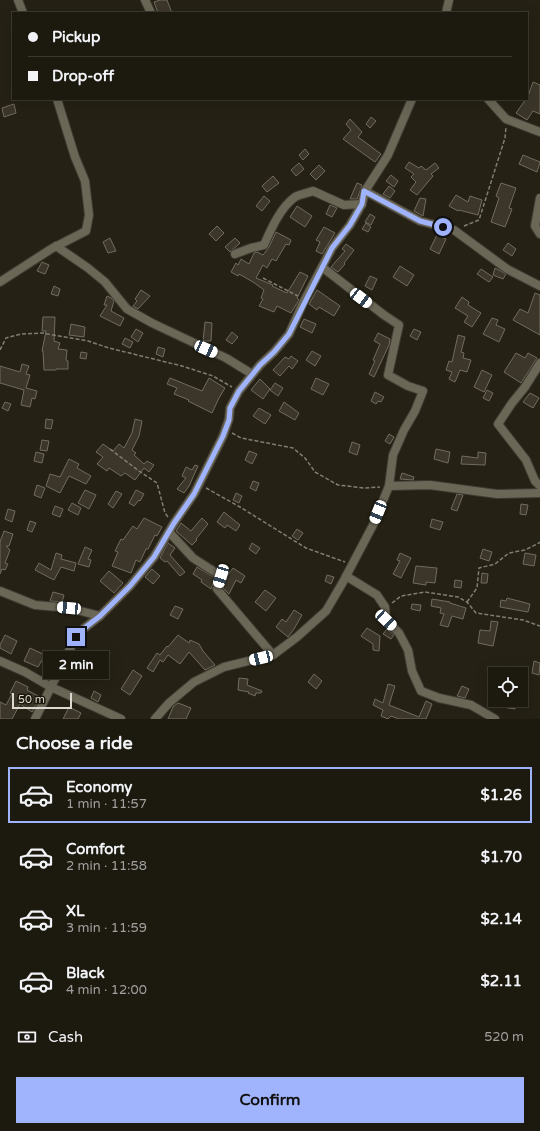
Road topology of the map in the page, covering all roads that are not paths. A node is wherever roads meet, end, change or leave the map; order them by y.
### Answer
1 (18, 0) edge
2 (146, 0) edge
3 (449, 0) edge
4 (23, 12) edge
5 (151, 12) edge
6 (446, 12) edge
7 (56, 100) edge
8 (412, 100) edge
9 (489, 100) edge
10 (540, 132) edge
11 (364, 191) junction
12 (540, 198) edge
13 (362, 204) junction
14 (540, 234) edge
15 (56, 246) junction
16 (235, 254) dead end
17 (322, 268) junction
18 (0, 282) edge
19 (540, 286) edge
20 (540, 363) edge
21 (252, 374) junction
22 (389, 486) junction
23 (540, 486) edge
24 (540, 493) edge
25 (169, 532) junction
26 (346, 576) junction
27 (0, 591) edge
28 (100, 616) junction
29 (273, 655) junction
30 (0, 661) edge
31 (51, 687) junction
32 (35, 719) edge
33 (121, 719) edge
34 (155, 719) edge
35 (495, 719) edge

1 - 4 street
2 - 5 street
3 - 6 street
7 - 15 street
8 - 11 street
9 - 10 street
11 - 13 street
11 - 19 street
12 - 14 street
13 - 16 street
13 - 17 street
15 - 18 street
15 - 21 street
17 - 21 street
17 - 22 street
20 - 23 street
21 - 25 street
22 - 24 street
22 - 26 street
25 - 28 street
25 - 29 street
26 - 29 street
26 - 35 street
27 - 28 street
28 - 31 street
29 - 34 street
30 - 31 street
31 - 32 street
31 - 33 street

